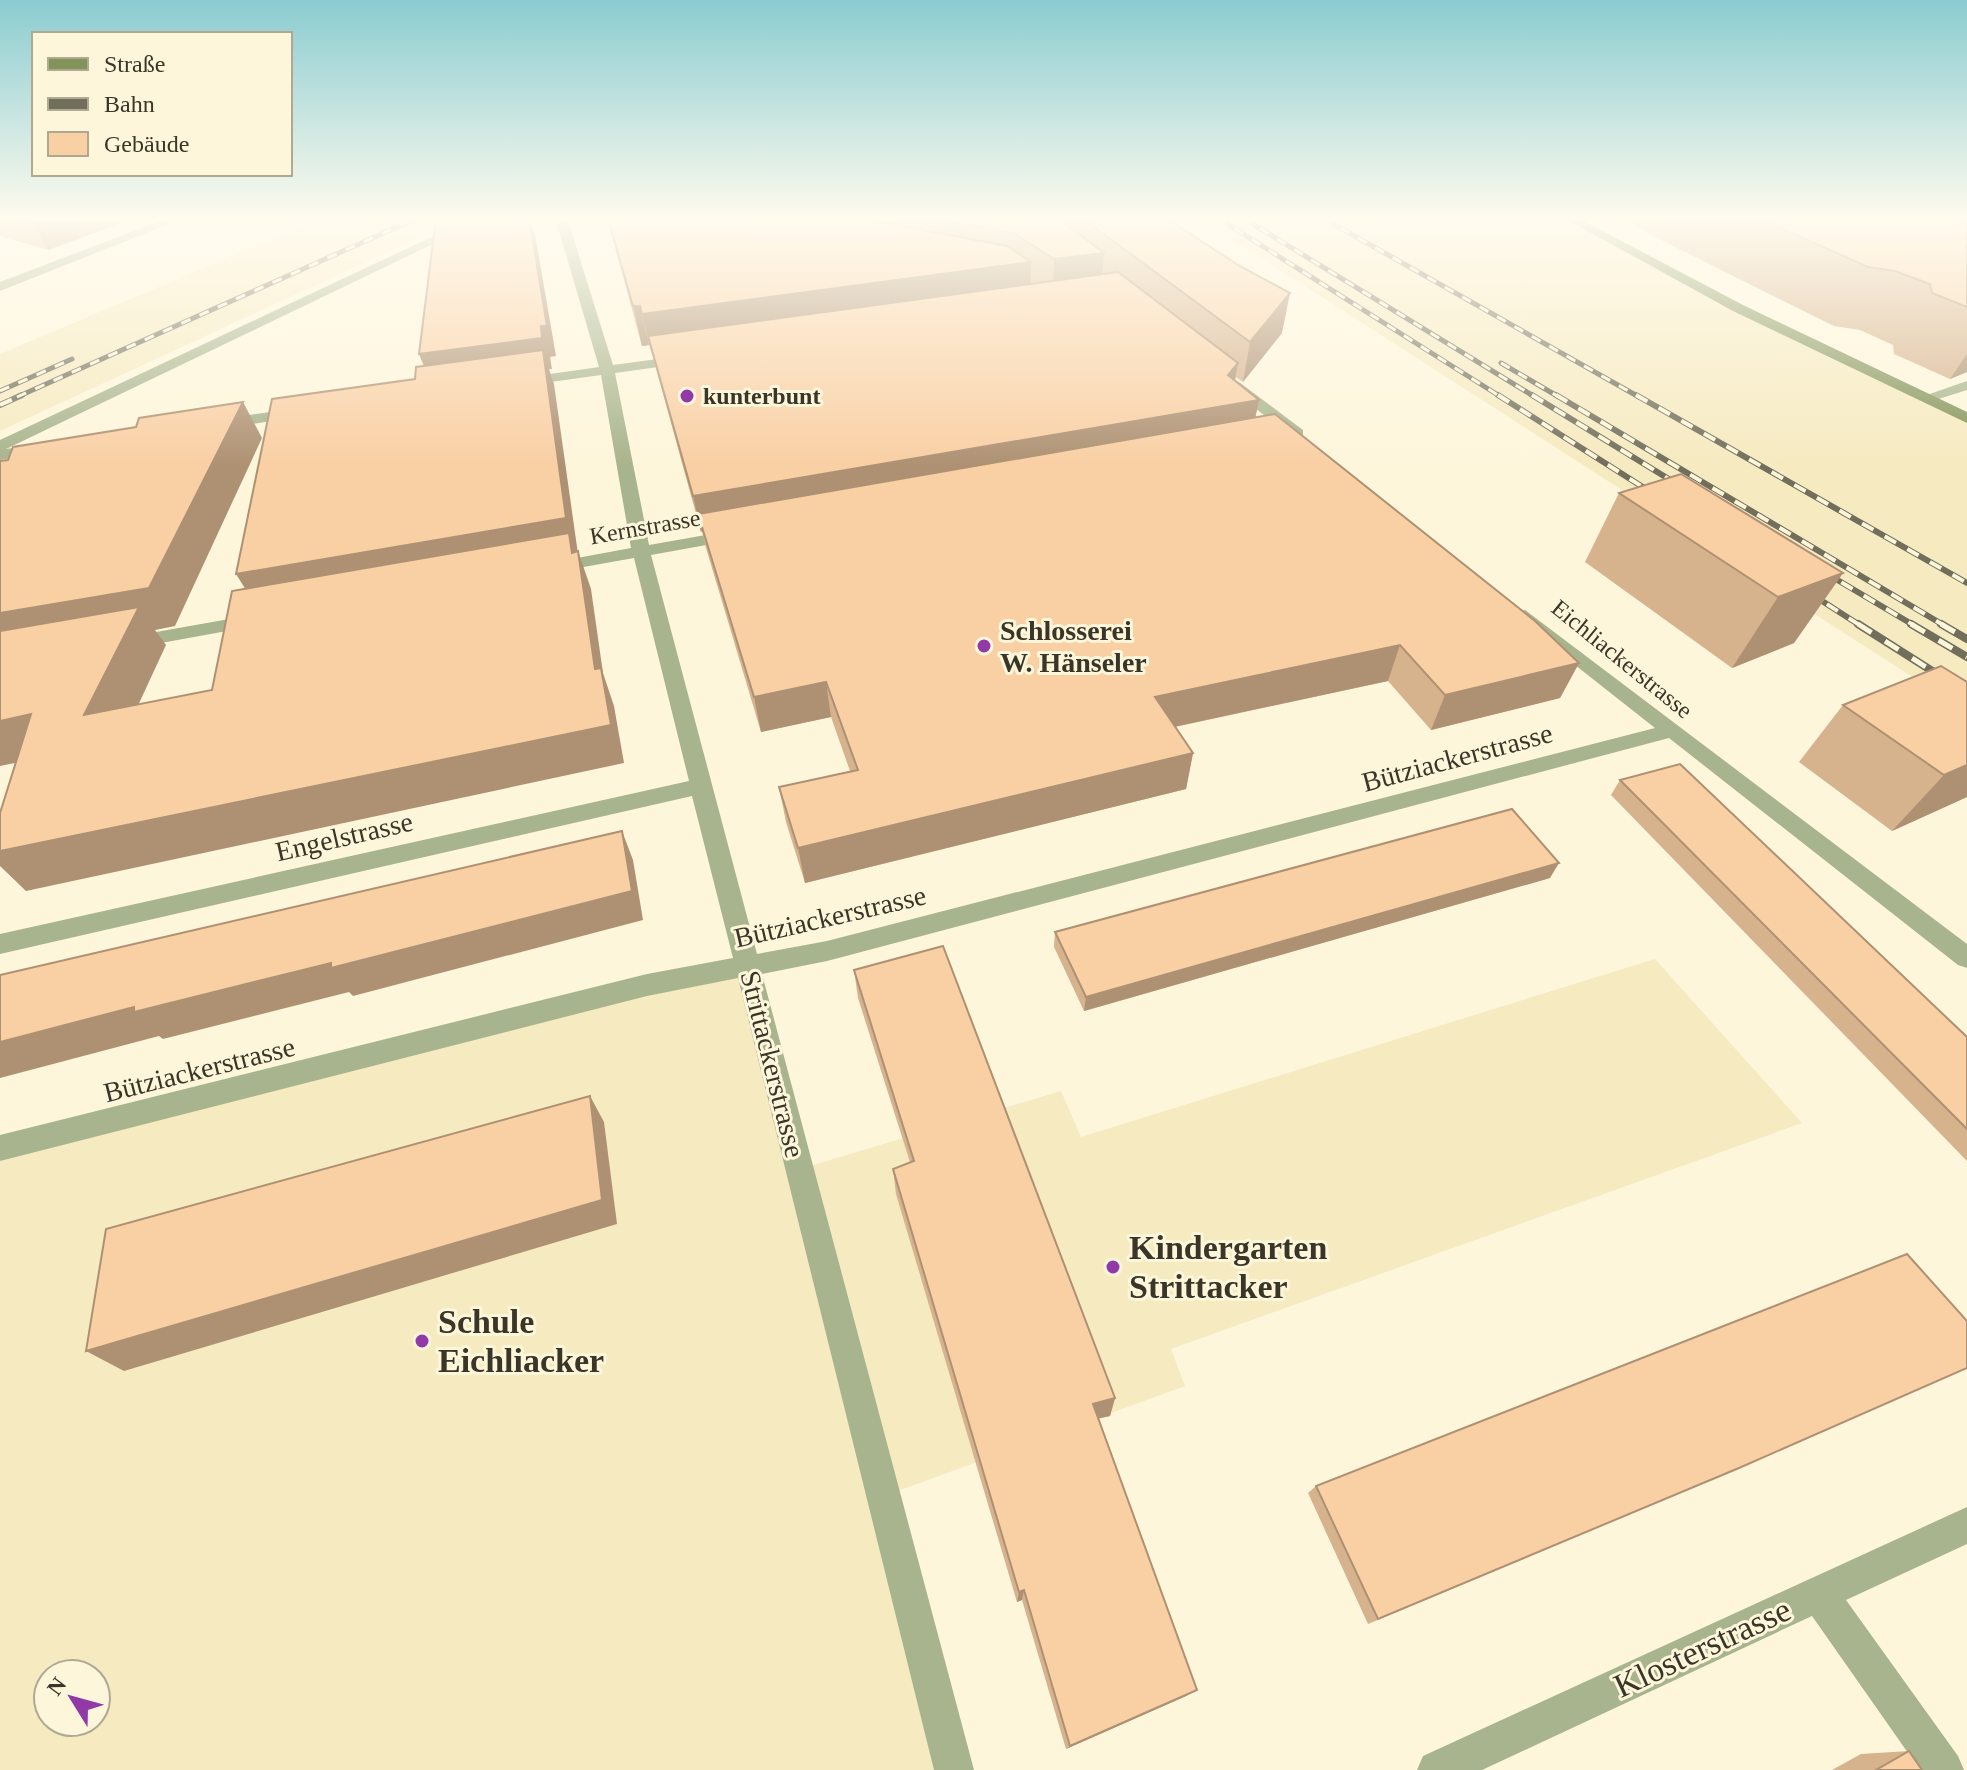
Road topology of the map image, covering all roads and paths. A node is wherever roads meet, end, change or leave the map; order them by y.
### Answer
1 (307, 301) edge
2 (586, 301) edge
3 (1724, 301) edge
4 (699, 357) edge
5 (1213, 369) edge
6 (607, 370) junction
7 (1967, 385) edge
8 (498, 386) edge
9 (1926, 398) junction
10 (311, 412) edge
11 (1967, 418) edge
12 (202, 427) edge
13 (1266, 439) edge
14 (0, 446) edge
15 (62, 446) edge
16 (0, 455) edge
17 (750, 532) edge
18 (641, 552) junction
19 (531, 571) edge
20 (1508, 602) edge
21 (281, 616) edge
22 (109, 646) edge
23 (1670, 731) junction
24 (701, 786) junction
25 (0, 944) edge
26 (1967, 958) edge
27 (748, 966) junction
28 (0, 1148) edge
29 (1967, 1525) edge
30 (1818, 1593) junction
31 (954, 1770) edge
32 (1437, 1770) edge
33 (1944, 1770) edge

1 - 14 street
2 - 6 street, Strittackerstrasse
3 - 9 main road
4 - 6 street
5 - 13 street
6 - 8 street
6 - 18 street, Strittackerstrasse
7 - 9 street
9 - 11 main road
10 - 12 street
15 - 16 street
17 - 18 street, Kernstrasse
18 - 19 street, Kernstrasse
18 - 24 street, Strittackerstrasse
20 - 23 street, Eichliackerstrasse
21 - 22 street
23 - 26 street, Eichliackerstrasse
23 - 27 street, Bütziackerstrasse
24 - 25 street, Engelstrasse
24 - 27 street, Strittackerstrasse
27 - 28 street, Bütziackerstrasse
27 - 31 street, Strittackerstrasse
29 - 30 street, Klosterstrasse
30 - 32 street, Klosterstrasse
30 - 33 street

